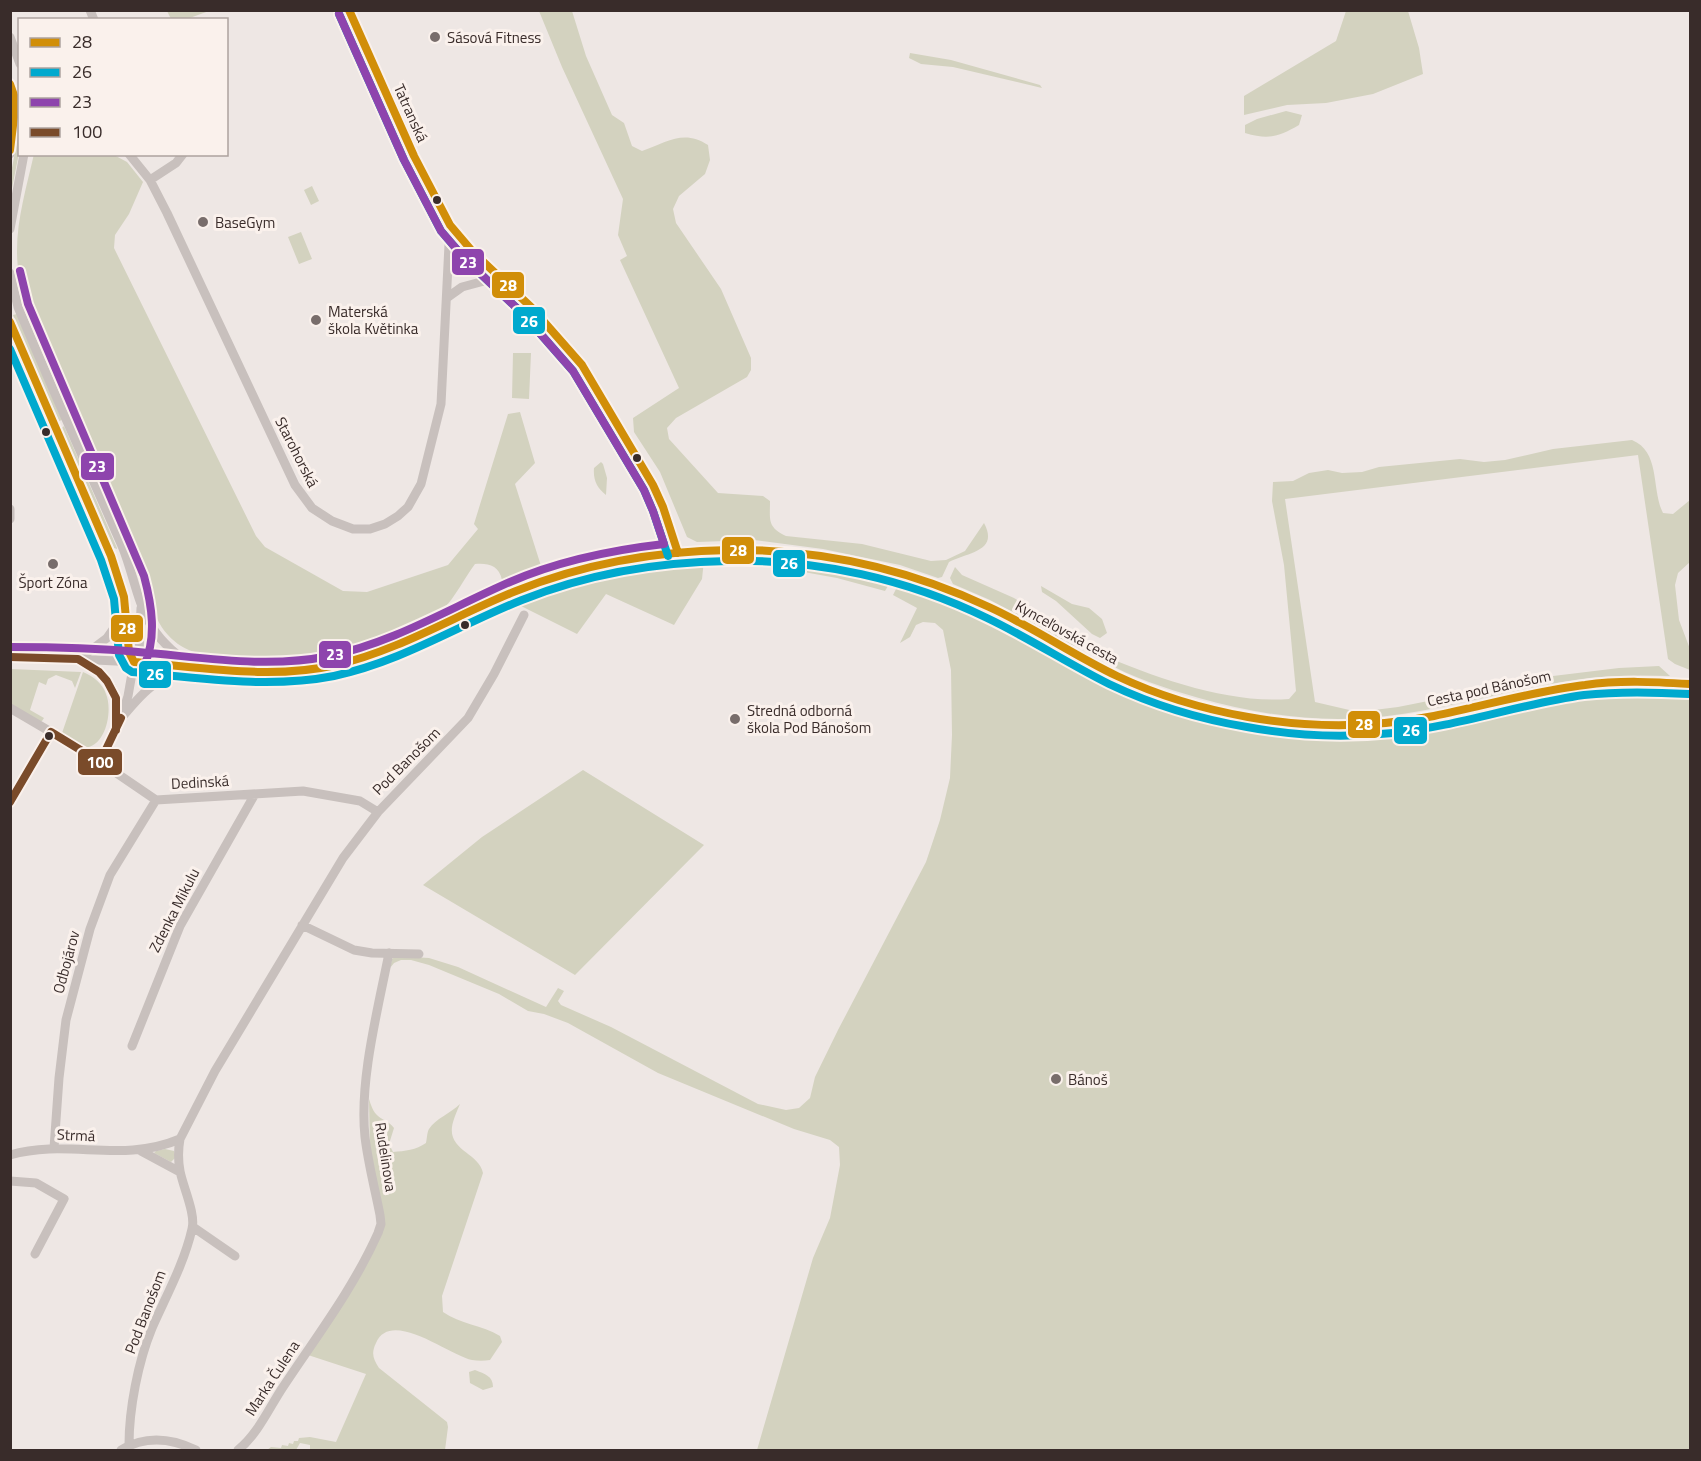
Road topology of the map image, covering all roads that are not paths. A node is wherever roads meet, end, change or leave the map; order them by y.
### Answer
1 (349, 11) edge
2 (10, 37) edge
3 (18, 59) edge
4 (10, 83) edge
5 (18, 102) edge
6 (11, 150) edge
7 (24, 156) edge
8 (131, 156) edge
9 (181, 156) edge
10 (150, 180) junction
11 (450, 225) junction
12 (10, 229) edge
13 (10, 273) edge
14 (499, 277) junction
15 (448, 297) junction
16 (10, 321) edge
17 (10, 509) edge
18 (10, 519) edge
19 (678, 553) junction
20 (141, 603) junction
21 (125, 612) junction
22 (524, 615) dead end
23 (10, 657) edge
24 (78, 659) junction
25 (134, 662) junction
26 (201, 668) junction
27 (1690, 684) edge
28 (10, 708) edge
29 (121, 718) junction
30 (1329, 725) joint
31 (116, 730) junction
32 (51, 732) junction
33 (100, 762) junction
34 (255, 794) junction
35 (156, 800) junction
36 (10, 803) edge
37 (378, 812) junction
38 (302, 925) junction
39 (389, 953) junction
40 (419, 954) dead end
41 (132, 1046) dead end
42 (180, 1139) junction
43 (54, 1149) junction
44 (141, 1151) junction
45 (10, 1155) edge
46 (180, 1172) junction
47 (10, 1181) edge
48 (193, 1227) junction
49 (36, 1254) dead end
50 (235, 1256) dead end
51 (329, 1318) joint
52 (125, 1448) edge
53 (196, 1450) edge
54 (238, 1450) edge

1 - 11 street, Tatranská
2 - 3 street
4 - 5 street
5 - 6 street
7 - 12 street
8 - 10 street, Starohorská
9 - 10 street
10 - 15 street, Starohorská
11 - 14 street
11 - 15 street, Starohorská
13 - 20 street
14 - 15 street
14 - 19 street
16 - 21 street
17 - 18 street
19 - 26 street, Kynceľovská cesta
19 - 30 street, Kynceľovská cesta
20 - 25 street
20 - 26 street
21 - 24 street
21 - 25 street
22 - 37 street, Pod Banošom
23 - 24 street, Kynceľovská cesta
24 - 25 street, Kynceľovská cesta
24 - 31 street
25 - 26 street, Kynceľovská cesta
25 - 29 street
26 - 29 street
27 - 30 street, Cesta pod Bánošom
28 - 32 street, Dedinská
29 - 31 street
31 - 33 street
32 - 33 street, Dedinská
32 - 36 street
33 - 35 street, Dedinská
34 - 35 street, Dedinská
34 - 37 street, Dedinská
34 - 41 street, Zdenka Mikulu
35 - 43 street, Odbojárov
37 - 38 street, Pod Banošom
38 - 39 street
38 - 42 street, Pod Banošom
39 - 40 street
39 - 51 street, Rudelinova
42 - 44 street, Strmá
42 - 46 street, Pod Banošom
43 - 44 street, Strmá
43 - 45 street, Strmá
44 - 46 street
46 - 48 street, Pod Banošom
47 - 49 street
48 - 50 street
48 - 52 street, Pod Banošom
51 - 54 street, Marka Čulena
52 - 53 street

